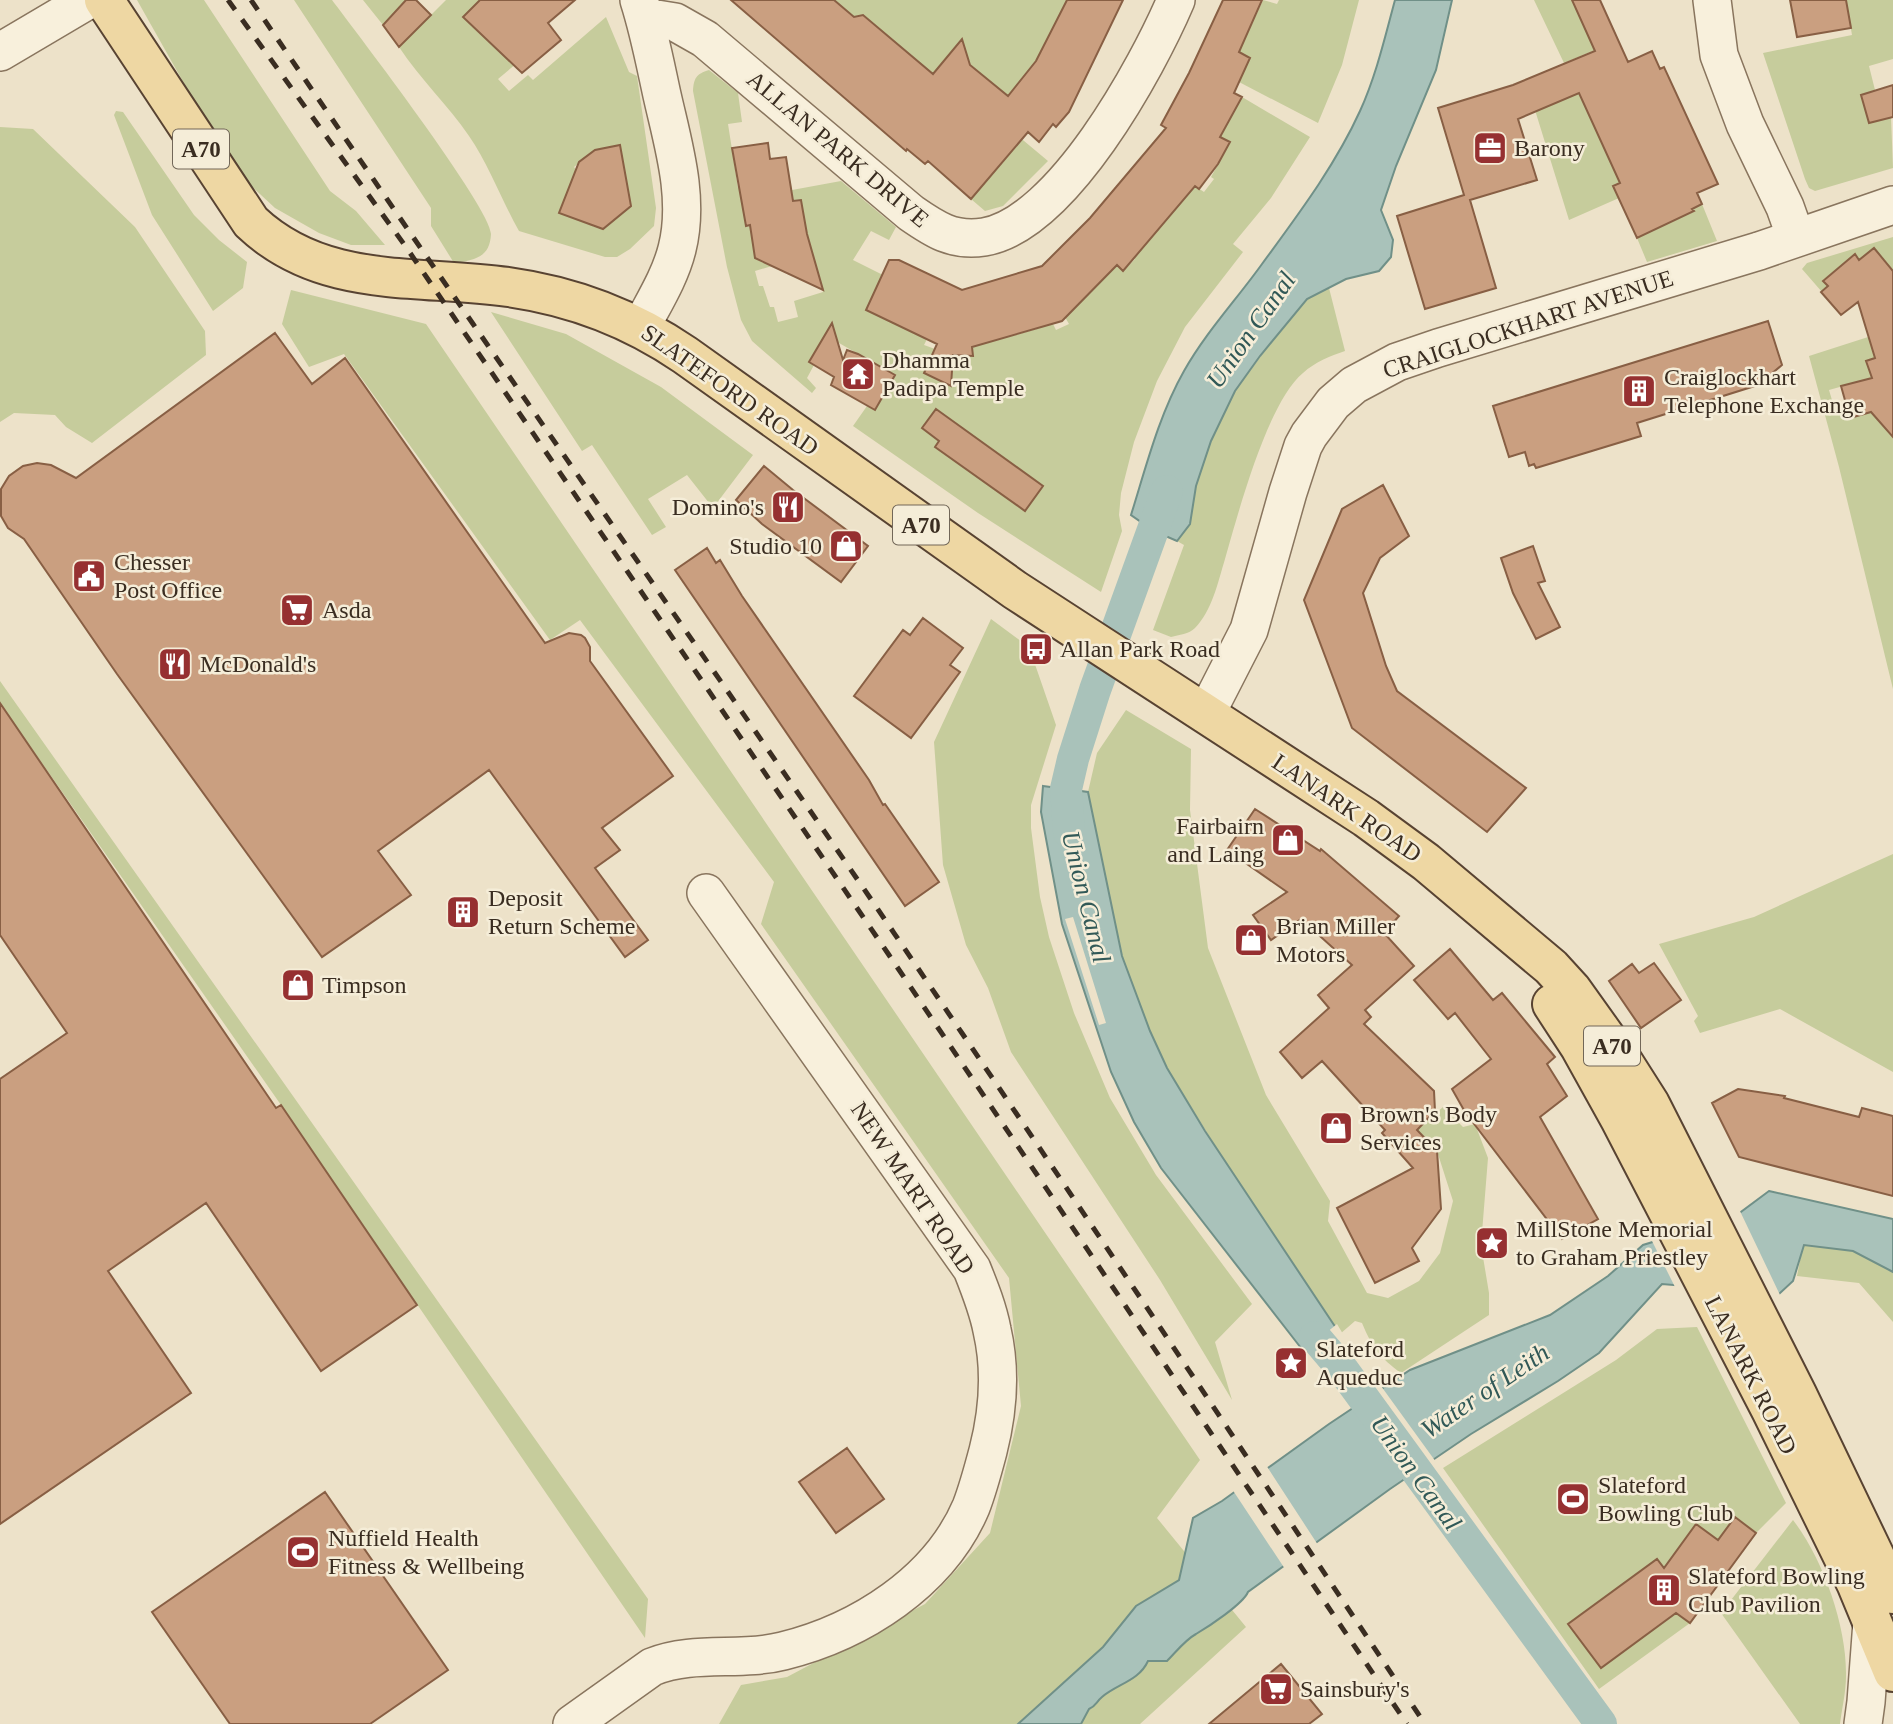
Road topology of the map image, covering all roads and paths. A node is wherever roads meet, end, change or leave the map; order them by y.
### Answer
1 (88, 0) edge
2 (104, 0) edge
3 (1176, 0) edge
4 (1712, 0) edge
5 (642, 9) edge
6 (0, 52) edge
7 (1893, 205) edge
8 (1796, 238) junction
9 (641, 327) junction
10 (1206, 714) junction
11 (706, 893) dead end
12 (1882, 1608) edge
13 (1893, 1672) edge
14 (572, 1724) edge
15 (1863, 1724) edge

1 - 6 street
2 - 9 main road, SLATEFORD ROAD / A70
3 - 5 street, ALLAN PARK DRIVE
4 - 8 street
5 - 9 street
7 - 8 street, CRAIGLOCKHART AVENUE
8 - 10 street, CRAIGLOCKHART AVENUE
9 - 10 main road, SLATEFORD ROAD / A70
10 - 12 main road, LANARK ROAD / A70
11 - 14 street, NEW MART ROAD
12 - 13 main road, LANARK ROAD / A70
12 - 15 street

